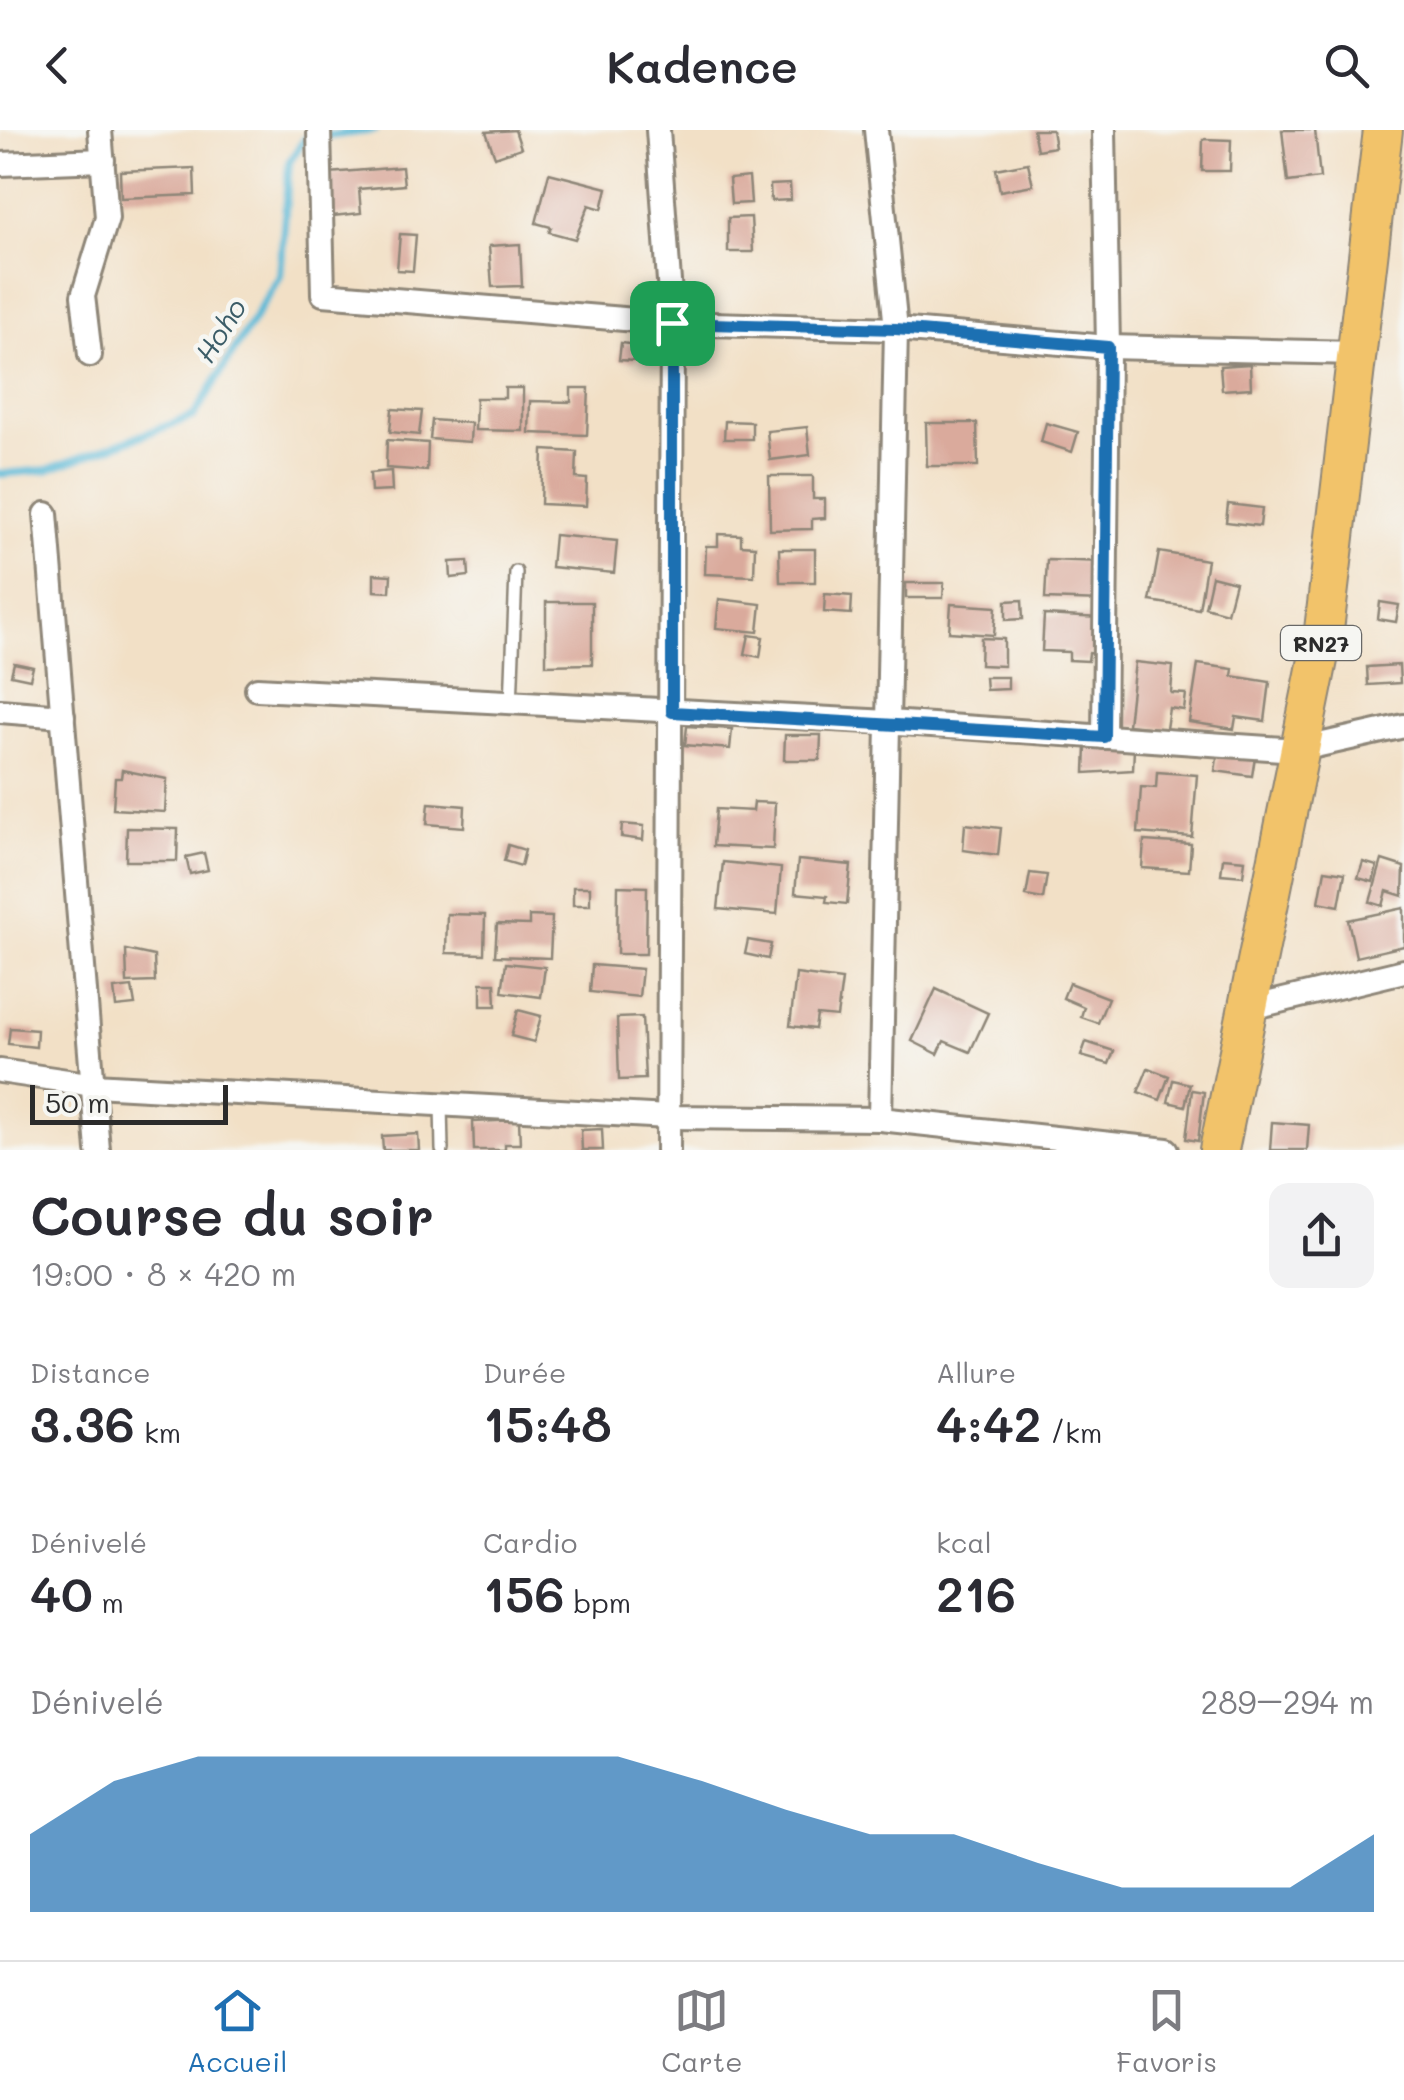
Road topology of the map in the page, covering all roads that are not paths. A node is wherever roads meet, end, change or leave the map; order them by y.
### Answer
1 (100, 130) edge
2 (658, 130) edge
3 (876, 130) edge
4 (1104, 130) edge
5 (1383, 130) edge
6 (319, 141) edge
7 (102, 160) junction
8 (0, 164) edge
9 (672, 323) junction
10 (896, 329) junction
11 (1108, 347) junction
12 (1356, 353) junction
13 (90, 354) dead end
14 (46, 514) dead end
15 (516, 572) dead end
16 (256, 689) dead end
17 (511, 706) junction
18 (0, 711) edge
19 (672, 712) junction
20 (63, 716) junction
21 (890, 722) junction
22 (1404, 726) edge
23 (1104, 737) junction
24 (1297, 750) junction
25 (1404, 971) edge
26 (1250, 1008) junction
27 (0, 1071) edge
28 (94, 1085) junction
29 (441, 1104) junction
30 (668, 1117) junction
31 (880, 1119) junction
32 (98, 1150) edge
33 (442, 1150) edge
34 (668, 1150) edge
35 (1168, 1150) edge
36 (1219, 1150) edge

1 - 7 street
2 - 9 street
3 - 10 street
4 - 11 street
5 - 12 main road, RN27
6 - 9 street
7 - 8 street
7 - 13 street
9 - 10 street
9 - 19 street
10 - 11 street
10 - 21 street
11 - 12 street
11 - 23 street
12 - 24 main road, RN27
14 - 20 street
15 - 17 lane
16 - 17 street
17 - 19 street
18 - 20 street
19 - 21 street
19 - 30 street
20 - 28 street
21 - 23 street
21 - 31 street
22 - 24 street
23 - 24 street
24 - 26 main road, RN27
25 - 26 street
26 - 36 main road, RN27
27 - 28 street
28 - 29 street
28 - 32 street
29 - 30 street
29 - 33 lane
30 - 31 street
30 - 34 street
31 - 35 street

